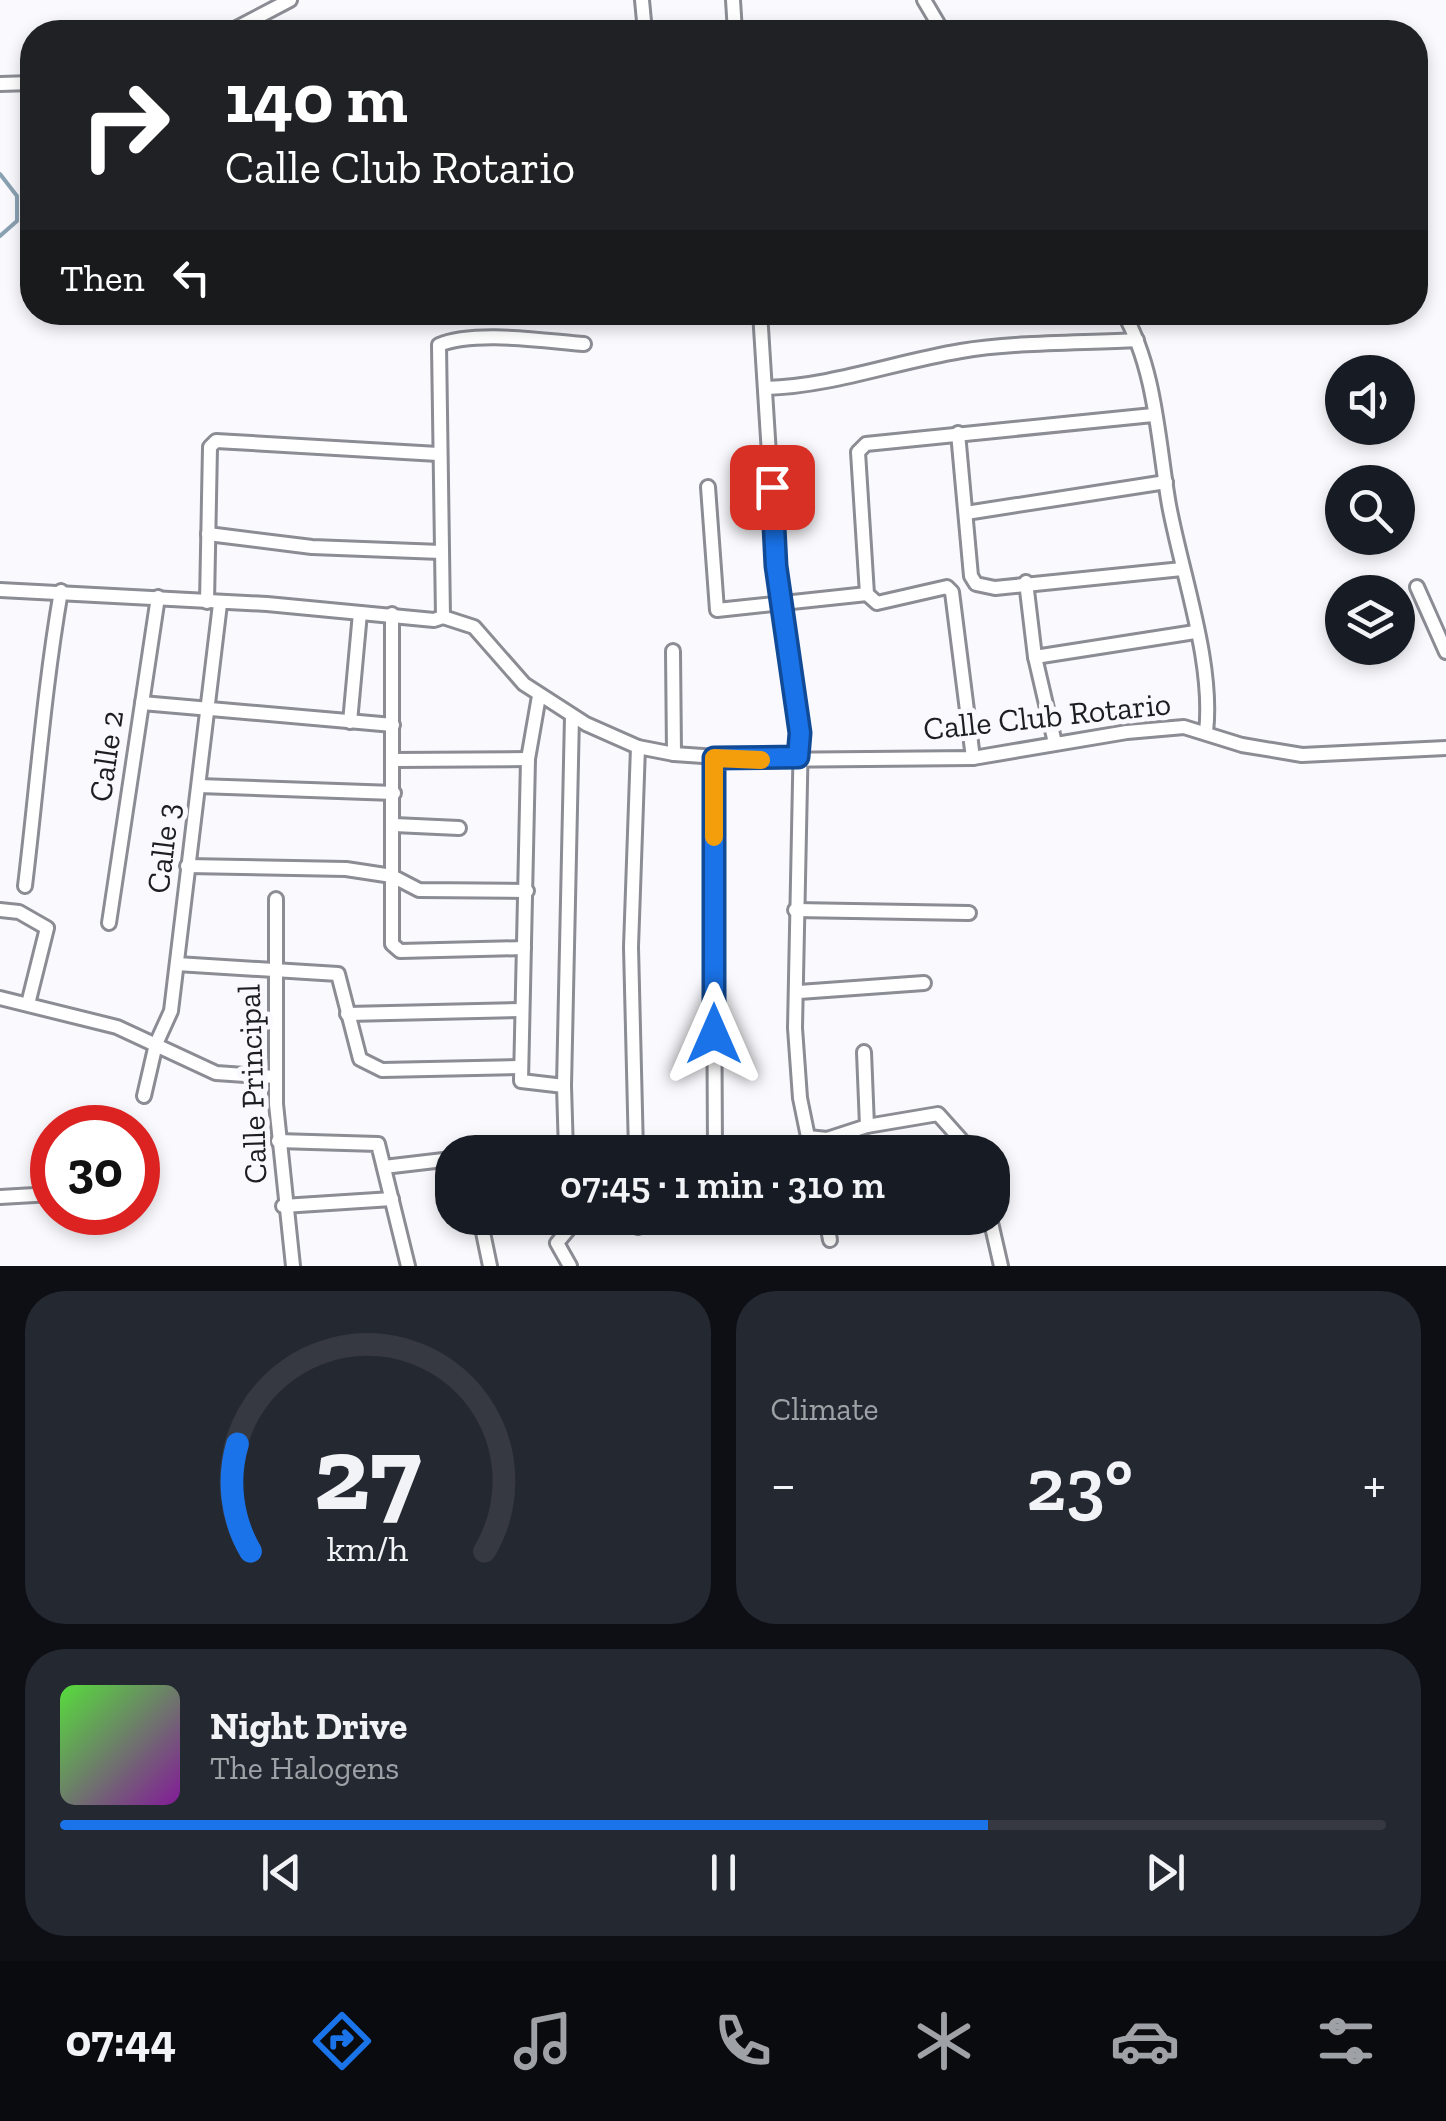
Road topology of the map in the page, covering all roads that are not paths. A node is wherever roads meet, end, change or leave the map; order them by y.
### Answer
1 (290, 0) edge
2 (254, 20) edge
3 (761, 325) edge
4 (1129, 325) edge
5 (1136, 340) junction
6 (584, 344) dead end
7 (766, 388) junction
8 (1153, 414) junction
9 (958, 433) junction
10 (438, 454) junction
11 (1166, 482) junction
12 (708, 486) dead end
13 (966, 513) junction
14 (208, 534) junction
15 (441, 552) junction
16 (1182, 569) junction
17 (1026, 582) junction
18 (976, 584) junction
19 (1417, 587) dead end
20 (0, 590) edge
21 (61, 590) junction
22 (952, 592) junction
23 (867, 594) junction
24 (158, 597) junction
25 (214, 603) junction
26 (783, 603) junction
27 (360, 613) junction
28 (392, 614) junction
29 (443, 617) junction
30 (1195, 632) junction
31 (673, 651) dead end
32 (1446, 652) edge
33 (1036, 657) junction
34 (539, 696) junction
35 (142, 703) junction
36 (208, 710) junction
37 (572, 716) junction
38 (350, 722) junction
39 (393, 725) junction
40 (1206, 732) junction
41 (1056, 743) junction
42 (638, 747) junction
43 (1446, 748) edge
44 (674, 754) junction
45 (798, 757) junction
46 (714, 758) junction
47 (973, 758) junction
48 (528, 759) junction
49 (394, 760) junction
50 (199, 786) junction
51 (394, 793) junction
52 (394, 824) junction
53 (459, 828) dead end
54 (187, 866) junction
55 (392, 876) junction
56 (25, 886) dead end
57 (526, 891) junction
58 (276, 899) dead end
59 (0, 910) edge
60 (795, 910) junction
61 (969, 913) dead end
62 (109, 922) dead end
63 (524, 948) junction
64 (177, 964) junction
65 (276, 971) junction
66 (924, 982) dead end
67 (798, 992) junction
68 (0, 998) edge
69 (28, 1004) junction
70 (522, 1010) junction
71 (347, 1014) junction
72 (156, 1044) junction
73 (864, 1052) dead end
74 (520, 1067) junction
75 (275, 1077) junction
76 (564, 1086) junction
77 (144, 1096) dead end
78 (867, 1126) junction
79 (565, 1135) edge
80 (636, 1135) edge
81 (715, 1135) edge
82 (808, 1135) edge
83 (839, 1135) edge
84 (957, 1135) edge
85 (278, 1141) junction
86 (435, 1162) edge
87 (384, 1166) junction
88 (30, 1195) edge
89 (0, 1197) edge
90 (392, 1198) junction
91 (283, 1206) junction
92 (484, 1235) edge
93 (564, 1235) edge
94 (829, 1235) edge
95 (994, 1235) edge
96 (830, 1240) dead end
97 (293, 1266) edge
98 (408, 1266) edge
99 (490, 1266) edge
100 (570, 1266) edge
101 (1001, 1266) edge

1 - 2 street
3 - 7 street
4 - 5 street
5 - 7 street
5 - 8 street
6 - 10 street
7 - 26 street
8 - 9 street
8 - 11 street
9 - 13 street
9 - 23 street
10 - 14 street, Calle 3
10 - 15 street
11 - 13 street
11 - 16 street
12 - 26 street
13 - 18 street
14 - 15 street
14 - 25 street, Calle 3
15 - 29 street
16 - 17 street
16 - 30 street
17 - 18 street
17 - 33 street
18 - 22 street
19 - 32 street
20 - 21 street, Calle Club Rotario
21 - 24 street, Calle Club Rotario
21 - 56 street
22 - 23 street
22 - 47 street
23 - 26 street
24 - 25 street, Calle Club Rotario
24 - 35 street, Calle 2
25 - 27 street, Calle Club Rotario
25 - 36 street, Calle 3
26 - 45 street
27 - 28 street, Calle Club Rotario
27 - 38 street
28 - 29 street, Calle Club Rotario
28 - 39 street
29 - 34 street, Calle Club Rotario
30 - 33 street
30 - 40 street
31 - 44 street
33 - 41 street
34 - 37 street, Calle Club Rotario
34 - 48 street
35 - 36 street
35 - 62 street, Calle 2
36 - 38 street
36 - 50 street, Calle 3
37 - 42 street, Calle Club Rotario
37 - 76 street
38 - 39 street
39 - 49 street
40 - 41 street, Calle Club Rotario
40 - 43 street, Calle Club Rotario
41 - 47 street, Calle Club Rotario
42 - 44 street, Calle Club Rotario
42 - 80 street
44 - 46 street, Calle Club Rotario
45 - 46 street, Calle Club Rotario
45 - 47 street, Calle Club Rotario
45 - 60 street
46 - 81 street
48 - 49 street
48 - 57 street
49 - 51 street
50 - 51 street
50 - 54 street, Calle 3
51 - 52 street
52 - 53 street
52 - 55 street
54 - 55 street
54 - 64 street, Calle 3
55 - 57 street
55 - 63 street
57 - 63 street
58 - 65 street, Calle Principal
59 - 69 street
60 - 61 street
60 - 67 street
63 - 70 street
64 - 65 street
64 - 72 street, Calle 3
65 - 71 street
65 - 75 street, Calle Principal
66 - 67 street
67 - 82 street
68 - 69 street
69 - 72 street
70 - 71 street
70 - 74 street
71 - 74 street
72 - 75 street
72 - 77 street, Calle 3
73 - 78 street
74 - 76 street
75 - 85 street, Calle Principal
76 - 79 street
78 - 83 street
78 - 84 street
85 - 87 street
85 - 91 street, Calle Principal
86 - 87 street
87 - 90 street
88 - 89 street
90 - 91 street
90 - 98 street
91 - 97 street, Calle Principal
92 - 99 street
93 - 100 street
94 - 96 street
95 - 101 street

